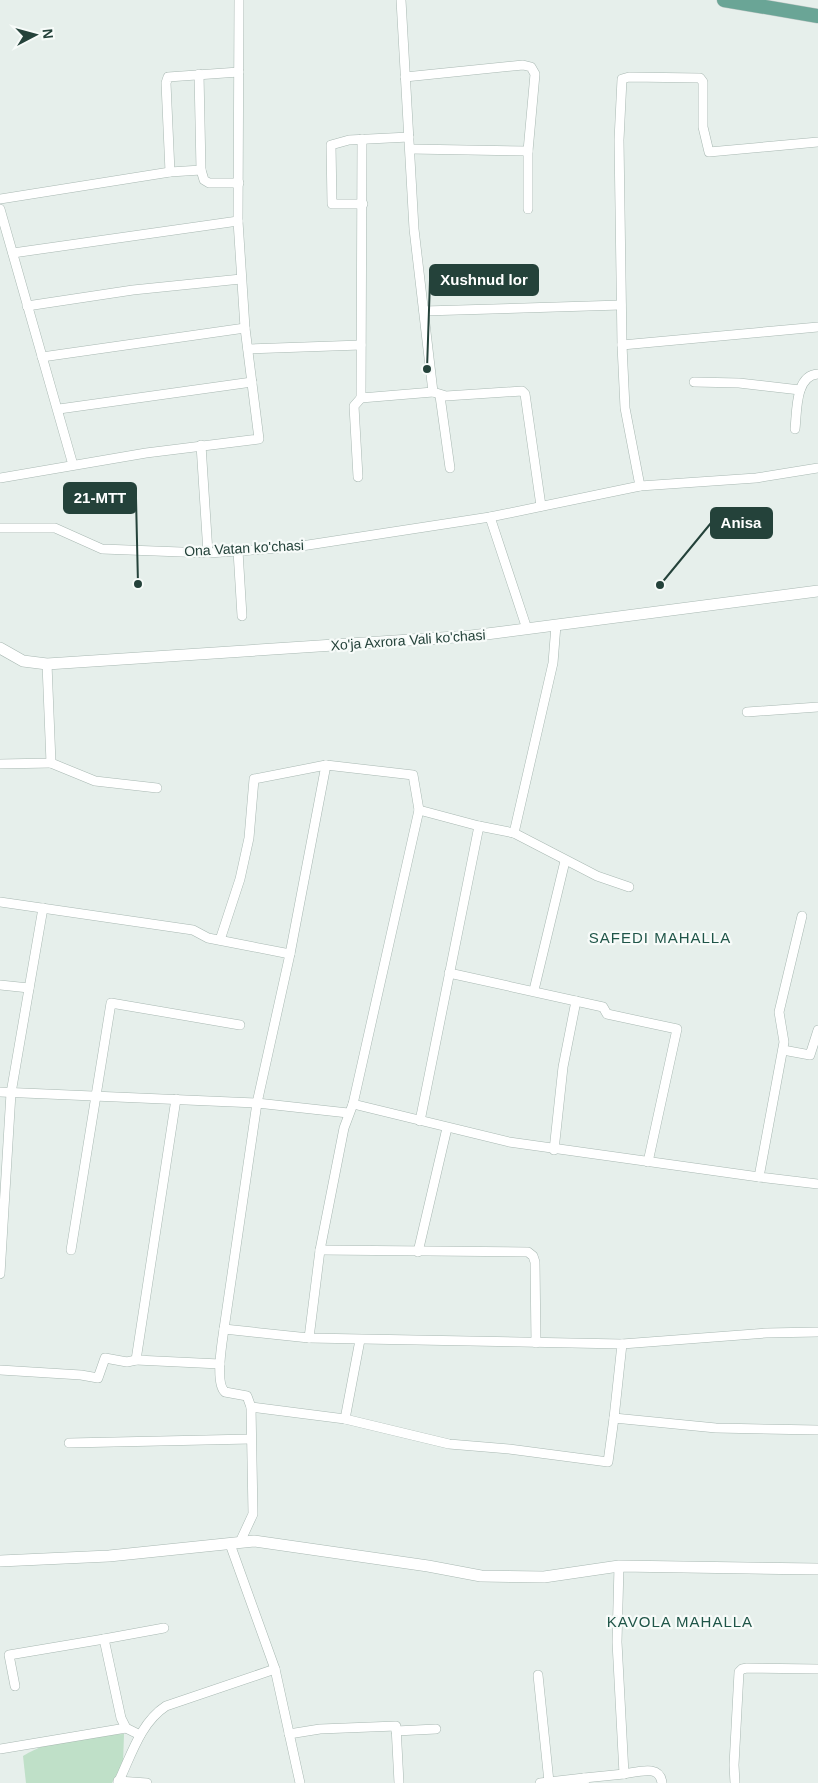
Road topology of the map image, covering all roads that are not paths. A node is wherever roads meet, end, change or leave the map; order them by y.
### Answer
1 (240, 0) edge
2 (400, 0) edge
3 (724, 0) edge
4 (785, 5) edge
5 (818, 16) edge
6 (239, 72) junction
7 (200, 74) junction
8 (405, 77) junction
9 (409, 137) junction
10 (362, 139) junction
11 (818, 142) edge
12 (410, 149) junction
13 (528, 151) junction
14 (201, 170) junction
15 (170, 172) junction
16 (239, 183) junction
17 (0, 199) edge
18 (363, 204) junction
19 (0, 209) edge
20 (528, 209) dead end
21 (238, 221) junction
22 (13, 253) junction
23 (241, 279) junction
24 (621, 305) junction
25 (27, 306) junction
26 (424, 311) junction
27 (818, 327) edge
28 (245, 328) junction
29 (361, 344) junction
30 (622, 344) junction
31 (248, 349) junction
32 (42, 357) junction
33 (818, 374) edge
34 (252, 382) junction
35 (694, 382) dead end
36 (800, 390) junction
37 (437, 394) junction
38 (361, 398) junction
39 (59, 409) junction
40 (796, 429) dead end
41 (201, 445) junction
42 (73, 465) junction
43 (450, 468) dead end
44 (818, 468) edge
45 (358, 477) dead end
46 (0, 478) edge
47 (640, 486) junction
48 (541, 506) junction
49 (490, 517) junction
50 (0, 528) edge
51 (238, 551) junction
52 (208, 553) junction
53 (818, 591) edge
54 (242, 616) dead end
55 (556, 625) junction
56 (527, 629) junction
57 (0, 648) edge
58 (47, 664) junction
59 (818, 707) edge
60 (747, 712) dead end
61 (51, 763) junction
62 (0, 764) edge
63 (326, 765) junction
64 (157, 788) dead end
65 (419, 810) junction
66 (479, 826) junction
67 (514, 833) junction
68 (566, 861) junction
69 (629, 887) dead end
70 (0, 902) edge
71 (43, 908) junction
72 (802, 916) dead end
73 (220, 940) junction
74 (290, 954) junction
75 (450, 973) junction
76 (0, 985) edge
77 (30, 988) junction
78 (534, 990) junction
79 (576, 1001) junction
80 (240, 1025) dead end
81 (818, 1030) edge
82 (783, 1050) junction
83 (814, 1056) edge
84 (0, 1092) edge
85 (11, 1093) junction
86 (95, 1095) junction
87 (176, 1099) junction
88 (257, 1104) junction
89 (353, 1104) junction
90 (348, 1113) junction
91 (420, 1121) junction
92 (447, 1128) junction
93 (554, 1150) junction
94 (648, 1162) junction
95 (759, 1177) junction
96 (818, 1184) edge
97 (71, 1250) dead end
98 (320, 1250) junction
99 (418, 1252) junction
100 (0, 1274) edge
101 (224, 1329) junction
102 (818, 1332) edge
103 (309, 1338) junction
104 (360, 1340) junction
105 (536, 1343) junction
106 (622, 1344) junction
107 (136, 1360) junction
108 (220, 1364) junction
109 (0, 1370) edge
110 (251, 1407) junction
111 (614, 1418) junction
112 (345, 1419) junction
113 (818, 1430) edge
114 (251, 1439) junction
115 (69, 1443) dead end
116 (235, 1543) junction
117 (0, 1561) edge
118 (619, 1566) junction
119 (818, 1569) edge
120 (164, 1628) dead end
121 (104, 1639) junction
122 (5, 1654) edge
123 (275, 1669) junction
124 (818, 1669) edge
125 (538, 1675) dead end
126 (15, 1686) dead end
127 (126, 1728) junction
128 (436, 1729) dead end
129 (396, 1731) junction
130 (289, 1734) junction
131 (140, 1735) junction
132 (0, 1749) edge
133 (624, 1774) junction
134 (584, 1780) edge
135 (118, 1782) edge
136 (544, 1782) edge
137 (147, 1783) edge
138 (300, 1783) edge
139 (399, 1783) edge
140 (662, 1783) edge
141 (735, 1783) edge

1 - 6 street
2 - 8 street
3 - 4 main road
4 - 5 main road
6 - 7 street
6 - 16 street
7 - 14 street
7 - 15 street
8 - 9 street
8 - 13 street
9 - 10 street
9 - 12 street
10 - 18 street
10 - 18 street
11 - 24 street
12 - 13 street
12 - 26 street
13 - 20 street
14 - 15 street
14 - 16 street
15 - 17 street
16 - 21 street
18 - 29 street
19 - 22 street
21 - 22 street
21 - 23 street
22 - 25 street
23 - 25 street
23 - 28 street
24 - 26 street
24 - 30 street
25 - 32 street
26 - 37 street
27 - 30 street
28 - 31 street
28 - 32 street
29 - 31 street
29 - 38 street
30 - 47 street
31 - 34 street
32 - 39 street
33 - 36 street
34 - 39 street
34 - 41 street
35 - 36 street
36 - 40 street
37 - 38 street
37 - 43 street
37 - 48 street
38 - 45 street
39 - 42 street
41 - 42 street
41 - 52 street
42 - 46 street
44 - 47 street, Ona Vatan ko'chasi
47 - 48 street, Ona Vatan ko'chasi
48 - 49 street, Ona Vatan ko'chasi
49 - 51 street, Ona Vatan ko'chasi
49 - 56 street
50 - 52 street, Ona Vatan ko'chasi
51 - 52 street, Ona Vatan ko'chasi
51 - 54 street
53 - 55 street, Xo'ja Axrora Vali ko'chasi
55 - 56 street, Xo'ja Axrora Vali ko'chasi
55 - 67 street
56 - 58 street, Xo'ja Axrora Vali ko'chasi
57 - 58 street, Xo'ja Axrora Vali ko'chasi
58 - 61 street
59 - 60 street
61 - 62 street
61 - 64 street
63 - 65 street
63 - 73 street
63 - 74 street
65 - 66 street
65 - 89 street
66 - 67 street
66 - 75 street
67 - 68 street
68 - 69 street
68 - 78 street
70 - 71 street
71 - 73 street
71 - 77 street
72 - 82 street
73 - 74 street
74 - 88 street
75 - 78 street
75 - 91 street
76 - 77 street
77 - 85 street
78 - 79 street
79 - 93 street
79 - 94 street
80 - 86 street
81 - 83 street
82 - 83 street
82 - 95 street
84 - 85 street
85 - 86 street
85 - 100 street
86 - 87 street
86 - 97 street
87 - 88 street
87 - 107 street
88 - 90 street
88 - 101 street
89 - 90 street
89 - 91 street
90 - 98 street
91 - 92 street
92 - 93 street
92 - 99 street
93 - 94 street
94 - 95 street
95 - 96 street
98 - 99 street
98 - 103 street
99 - 105 street
101 - 103 street
101 - 108 street
102 - 106 street
103 - 104 street
104 - 105 street
104 - 112 street
105 - 106 street
106 - 111 street
107 - 108 street
107 - 109 street
108 - 110 street
110 - 112 street
110 - 114 street
111 - 112 street
111 - 113 street
114 - 115 street
114 - 116 street
116 - 117 street
116 - 118 street
116 - 123 street
118 - 119 street
118 - 133 street
120 - 121 street
121 - 122 street
121 - 127 street
122 - 126 street
123 - 130 street
123 - 131 street
124 - 141 street
125 - 136 street
127 - 131 street
127 - 132 street
128 - 129 street
129 - 130 street
129 - 139 street
130 - 138 street
131 - 135 street
133 - 134 street
133 - 140 street
134 - 136 street
135 - 137 street

